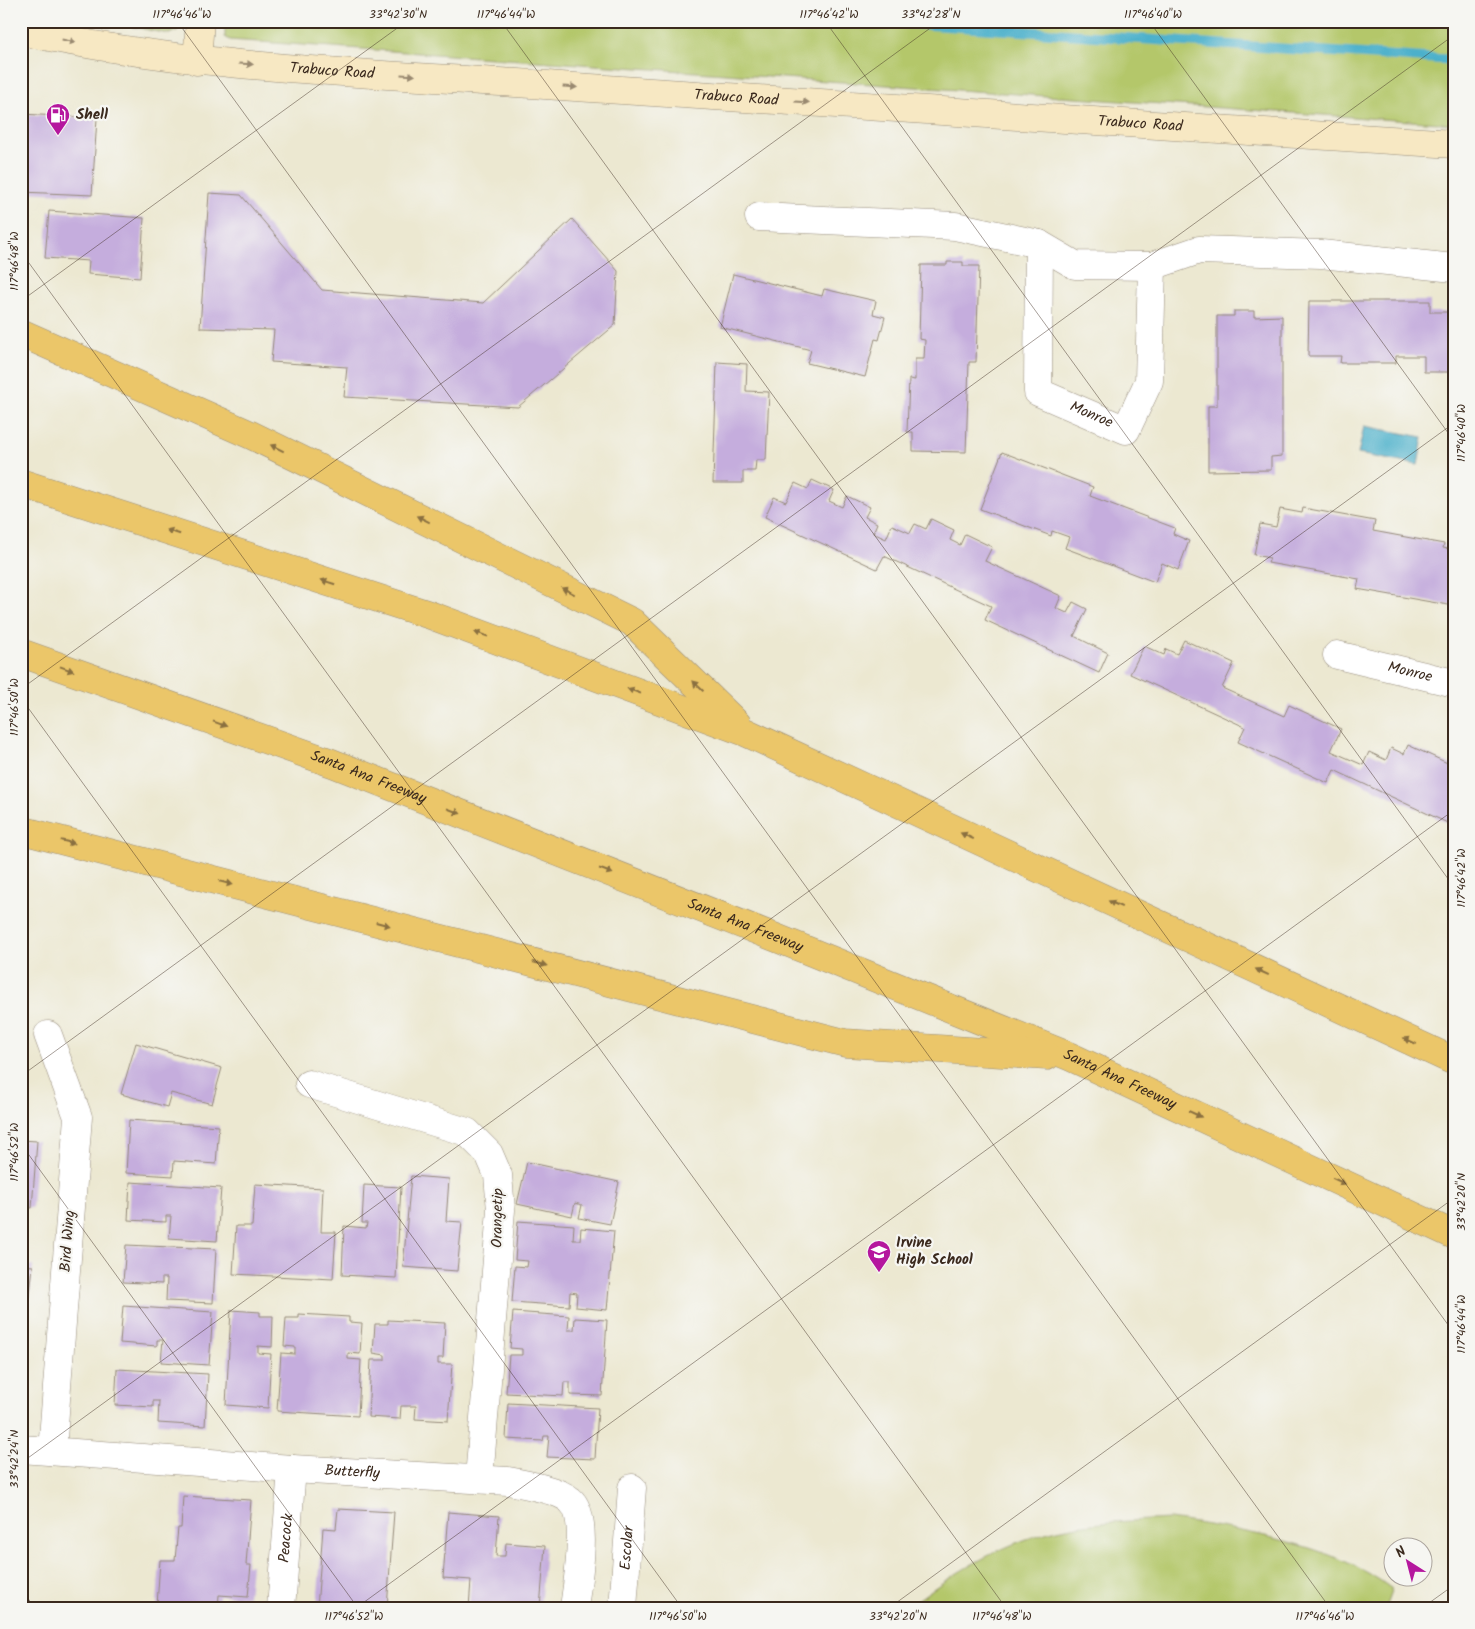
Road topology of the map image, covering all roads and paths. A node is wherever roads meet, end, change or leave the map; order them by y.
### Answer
1 (200, 21) edge
2 (21, 31) edge
3 (197, 61) junction
4 (1454, 144) edge
5 (759, 217) dead end
6 (1039, 244) junction
7 (1152, 266) junction
8 (1454, 268) edge
9 (21, 333) edge
10 (21, 483) edge
11 (21, 653) edge
12 (1337, 655) dead end
13 (1454, 683) edge
14 (745, 732) junction
15 (21, 830) edge
16 (48, 1036) dead end
17 (1071, 1057) junction
18 (1454, 1061) edge
19 (309, 1084) dead end
20 (1454, 1235) edge
21 (21, 1449) edge
22 (52, 1451) junction
23 (292, 1469) junction
24 (480, 1479) junction
25 (632, 1488) dead end
26 (281, 1608) edge
27 (574, 1608) edge
28 (622, 1608) edge

1 - 3 main road
2 -> 3 main road, Trabuco Road
3 -> 4 main road, Trabuco Road
5 - 6 street
6 - 7 street
6 - 7 street, Monroe
7 - 8 street
14 -> 9 highway
14 -> 10 highway
11 -> 17 highway, Santa Ana Freeway
12 - 13 street, Monroe
18 -> 14 highway
15 -> 17 highway
16 - 22 street, Bird Wing
17 -> 20 highway, Santa Ana Freeway
19 - 24 street, Orangetip
21 - 22 street, Butterfly
22 - 23 street, Butterfly
23 - 24 street, Butterfly
23 - 26 street, Peacock
24 - 27 street, Butterfly
25 - 28 street, Escolar

